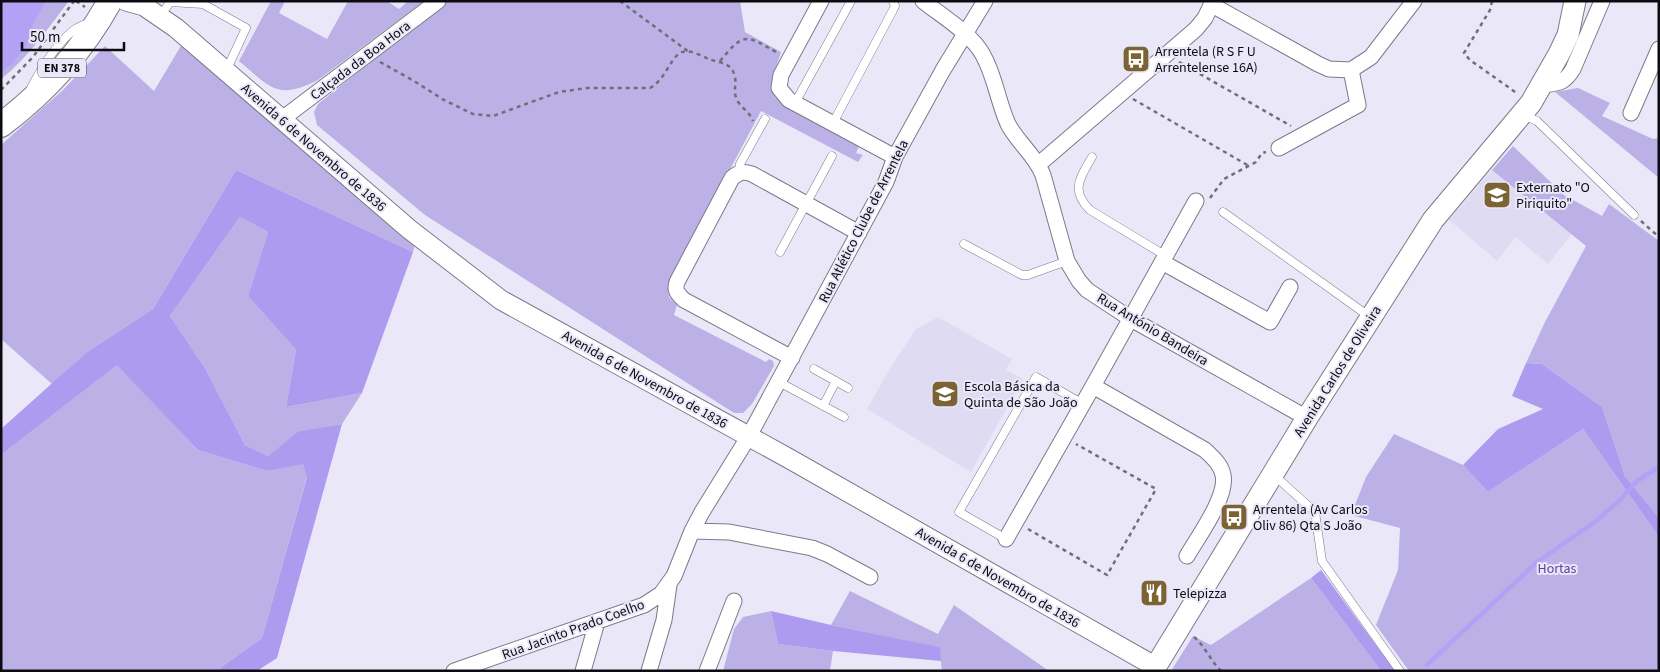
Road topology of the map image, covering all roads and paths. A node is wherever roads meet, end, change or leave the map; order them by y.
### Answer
1 (74, 1) edge
2 (126, 1) edge
3 (438, 1) edge
4 (620, 1) edge
5 (821, 1) edge
6 (851, 1) edge
7 (893, 1) edge
8 (923, 1) edge
9 (985, 1) edge
10 (1414, 1) edge
11 (1492, 1) edge
12 (1576, 1) edge
13 (1602, 1) edge
14 (1212, 3) edge
15 (163, 5) edge
16 (105, 9) edge
17 (176, 28) junction
18 (964, 34) junction
19 (1659, 49) edge
20 (689, 52) junction
21 (1166, 55) junction
22 (367, 56) junction
23 (790, 59) junction
24 (720, 61) junction
25 (226, 70) junction
26 (1351, 70) junction
27 (1542, 85) junction
28 (1, 90) edge
29 (1123, 93) junction
30 (796, 103) junction
31 (1526, 109) junction
32 (1631, 113) dead end
33 (9, 119) edge
34 (282, 119) junction
35 (765, 119) dead end
36 (833, 123) junction
37 (757, 134) junction
38 (1305, 134) junction
39 (1279, 148) joint
40 (832, 156) dead end
41 (895, 157) junction
42 (1092, 157) dead end
43 (1039, 164) junction
44 (1249, 166) junction
45 (738, 173) junction
46 (1196, 201) joint
47 (806, 204) junction
48 (1223, 212) dead end
49 (1634, 215) joint
50 (859, 233) junction
51 (1659, 237) edge
52 (964, 244) dead end
53 (780, 252) dead end
54 (1164, 259) junction
55 (1067, 261) junction
56 (1290, 287) dead end
57 (1370, 317) junction
58 (1131, 319) junction
59 (792, 358) junction
60 (814, 369) dead end
61 (836, 381) junction
62 (779, 382) junction
63 (1093, 386) junction
64 (848, 388) dead end
65 (1083, 404) junction
66 (823, 406) junction
67 (844, 417) dead end
68 (1307, 418) junction
69 (749, 436) junction
70 (1064, 437) junction
71 (1273, 475) junction
72 (692, 531) junction
73 (1009, 534) junction
74 (1187, 556) dead end
75 (870, 577) dead end
76 (669, 585) junction
77 (734, 601) dead end
78 (597, 622) junction
79 (1193, 636) dead end
80 (1155, 669) edge
81 (454, 671) edge
82 (582, 671) edge
83 (649, 671) edge
84 (707, 671) edge
85 (1221, 671) edge
86 (1400, 671) edge

1 - 28 path
2 - 17 street, Avenida 6 de Novembro de 1836
3 - 22 street, Calçada da Boa Hora
4 - 20 path
5 - 23 street
6 - 30 lane
7 - 36 lane
8 - 18 street, Rua António Bandeira
9 - 18 street, Rua Atlético Clube de Arrentela
10 - 26 street
11 - 31 path
12 - 27 main road, Avenida Carlos de Oliveira
13 - 27 street
14 - 21 street
14 - 26 street
15 - 17 street, Avenida 6 de Novembro de 1836
15 - 25 lane
16 - 33 main road, EN 378
17 - 25 street, Avenida 6 de Novembro de 1836
18 - 41 street, Rua Atlético Clube de Arrentela
18 - 43 street, Rua António Bandeira
19 - 32 street
20 - 22 path
20 - 24 path
21 - 29 street
21 - 38 path
22 - 34 street, Calçada da Boa Hora
23 - 24 path
23 - 30 street
24 - 37 path
25 - 34 street, Avenida 6 de Novembro de 1836
26 - 38 street
27 - 31 main road, Avenida Carlos de Oliveira
29 - 43 street
29 - 44 path
30 - 36 street
31 - 49 lane
31 - 57 main road, Avenida Carlos de Oliveira
34 - 69 street, Avenida 6 de Novembro de 1836
35 - 37 lane
36 - 41 street
37 - 45 lane
38 - 39 street
39 - 44 path
40 - 47 lane
41 - 50 street, Rua Atlético Clube de Arrentela
42 - 54 lane
43 - 55 street, Rua António Bandeira
44 - 46 path
45 - 47 street
45 - 59 street
46 - 54 street
47 - 50 street
47 - 53 lane
48 - 57 lane
49 - 51 path
50 - 59 street, Rua Atlético Clube de Arrentela
52 - 55 lane
54 - 56 street
54 - 58 street
55 - 58 street, Rua António Bandeira
57 - 68 main road, Avenida Carlos de Oliveira
58 - 63 street
58 - 68 street, Rua António Bandeira
59 - 62 street, Rua Atlético Clube de Arrentela
60 - 61 lane
61 - 64 lane
61 - 66 lane
62 - 66 lane
62 - 69 street, Rua Atlético Clube de Arrentela
63 - 65 street
63 - 74 street
65 - 70 street
65 - 73 lane
66 - 67 lane
68 - 71 main road, Avenida Carlos de Oliveira
69 - 72 street, Rua Jacinto Prado Coelho
69 - 80 street, Avenida 6 de Novembro de 1836
70 - 73 street
70 - 73 path
71 - 80 main road, Avenida Carlos de Oliveira
71 - 86 lane
72 - 75 street
72 - 76 street, Rua Jacinto Prado Coelho
76 - 78 street, Rua Jacinto Prado Coelho
76 - 83 street
77 - 84 street
78 - 81 street, Rua Jacinto Prado Coelho
78 - 82 street
79 - 85 path

